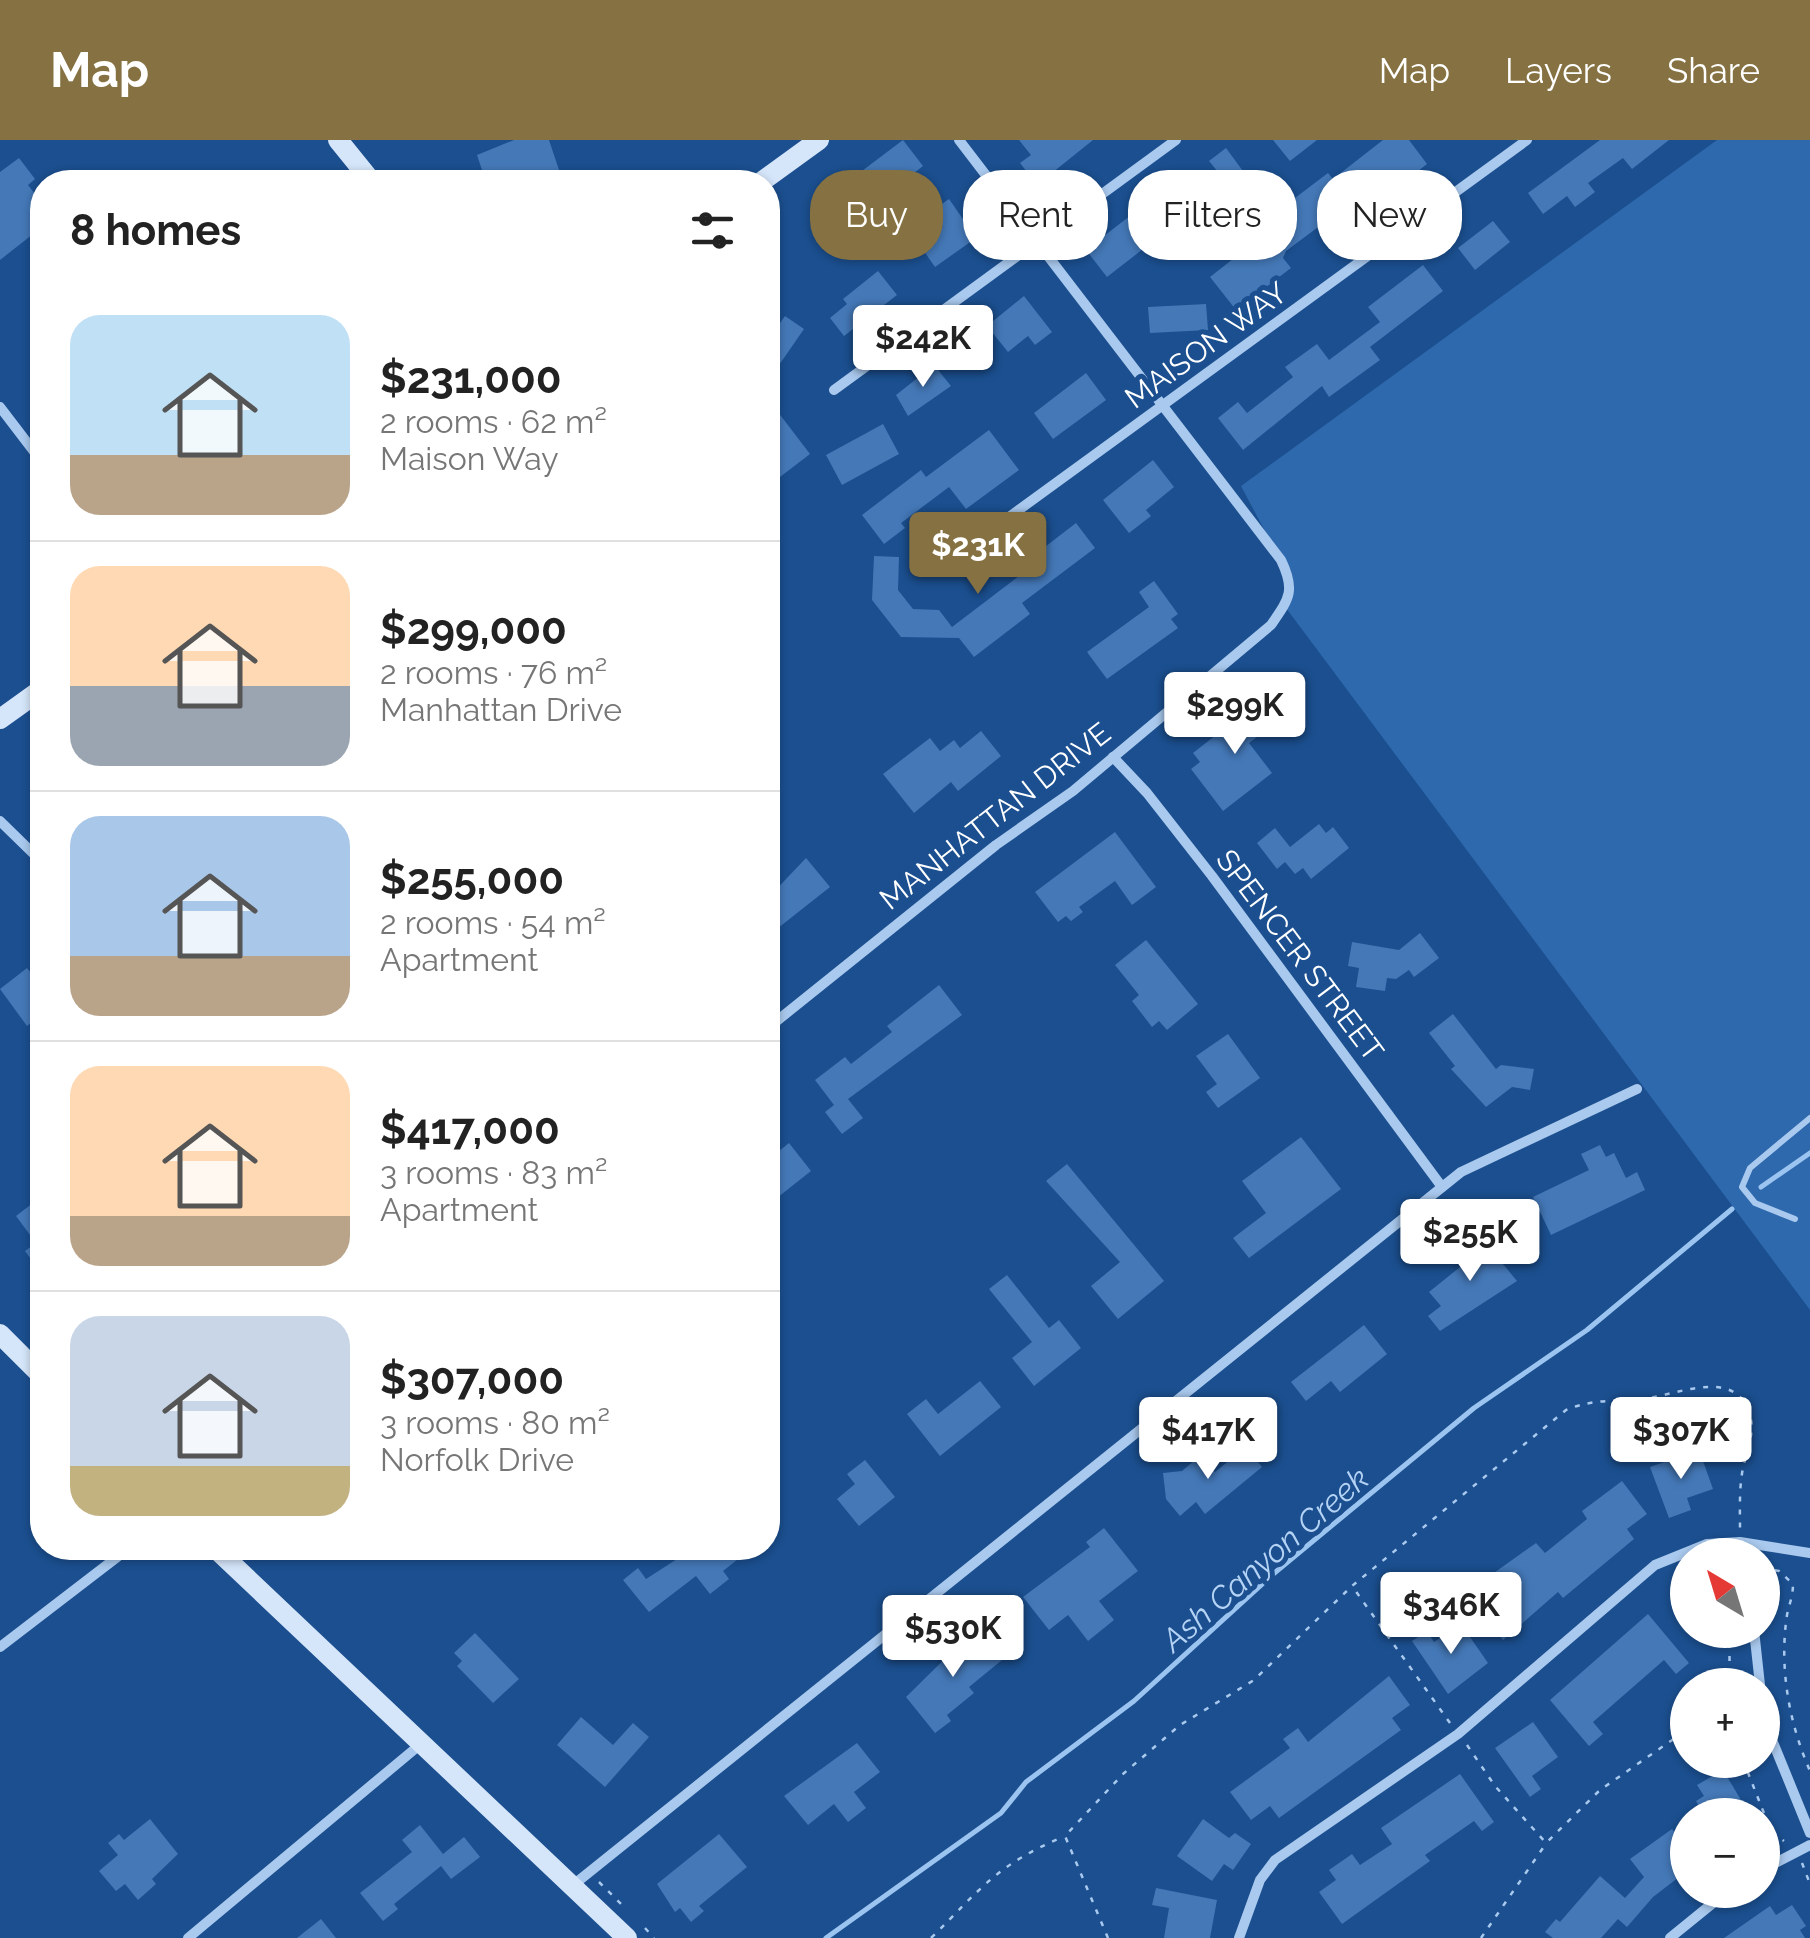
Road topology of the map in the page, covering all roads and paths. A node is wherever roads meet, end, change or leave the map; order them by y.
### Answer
1 (338, 140) edge
2 (819, 140) edge
3 (959, 140) edge
4 (1176, 140) edge
5 (1527, 140) edge
6 (362, 170) edge
7 (778, 170) edge
8 (982, 170) edge
9 (1108, 190) edge
10 (1012, 260) edge
11 (1053, 260) edge
12 (834, 390) dead end
13 (1165, 406) junction
14 (0, 407) edge
15 (30, 446) edge
16 (961, 552) dead end
17 (30, 697) edge
18 (0, 719) edge
19 (1112, 757) junction
20 (0, 821) edge
21 (30, 850) edge
22 (780, 1019) edge
23 (1638, 1089) dead end
24 (1810, 1118) edge
25 (1442, 1187) junction
26 (1794, 1219) dead end
27 (0, 1334) edge
28 (30, 1364) edge
29 (1740, 1538) edge
30 (1780, 1551) edge
31 (1810, 1553) edge
32 (1670, 1559) edge
33 (112, 1560) edge
34 (228, 1560) edge
35 (1780, 1573) edge
36 (1352, 1586) junction
37 (0, 1647) edge
38 (1458, 1734) junction
39 (1670, 1741) edge
40 (423, 1742) junction
41 (1780, 1759) edge
42 (1810, 1771) edge
43 (1750, 1778) edge
44 (1810, 1833) edge
45 (1065, 1836) junction
46 (1546, 1843) junction
47 (1810, 1845) edge
48 (1795, 1854) junction
49 (1780, 1861) edge
50 (589, 1871) junction
51 (1810, 1884) edge
52 (572, 1886) junction
53 (1707, 1908) edge
54 (631, 1914) dead end
55 (635, 1932) edge
56 (188, 1938) edge
57 (654, 1938) edge
58 (931, 1938) edge
59 (1108, 1938) edge
60 (1239, 1938) edge
61 (1481, 1938) edge
62 (1670, 1938) edge

1 - 6 street
2 - 7 street
3 - 8 street
4 - 9 street
5 - 13 street, MAISON WAY
10 - 12 street
11 - 13 street
13 - 16 street, MAISON WAY
13 - 19 street, MANHATTAN DRIVE
14 - 15 street
17 - 18 street
19 - 22 street, MANHATTAN DRIVE
19 - 25 street, SPENCER STREET
20 - 21 street
23 - 25 street
24 - 26 lane
25 - 50 street
27 - 28 street
29 - 36 path
30 - 31 street
32 - 38 street
33 - 37 street
34 - 40 street
35 - 42 path
36 - 38 path
36 - 45 path
38 - 46 path
38 - 60 street
39 - 46 path
40 - 52 street
40 - 56 street
41 - 44 street
43 - 48 path
45 - 58 path
45 - 59 path
46 - 61 path
47 - 48 street
48 - 49 street
48 - 51 path
50 - 52 street
50 - 54 path
52 - 55 street
53 - 62 street
55 - 57 path

